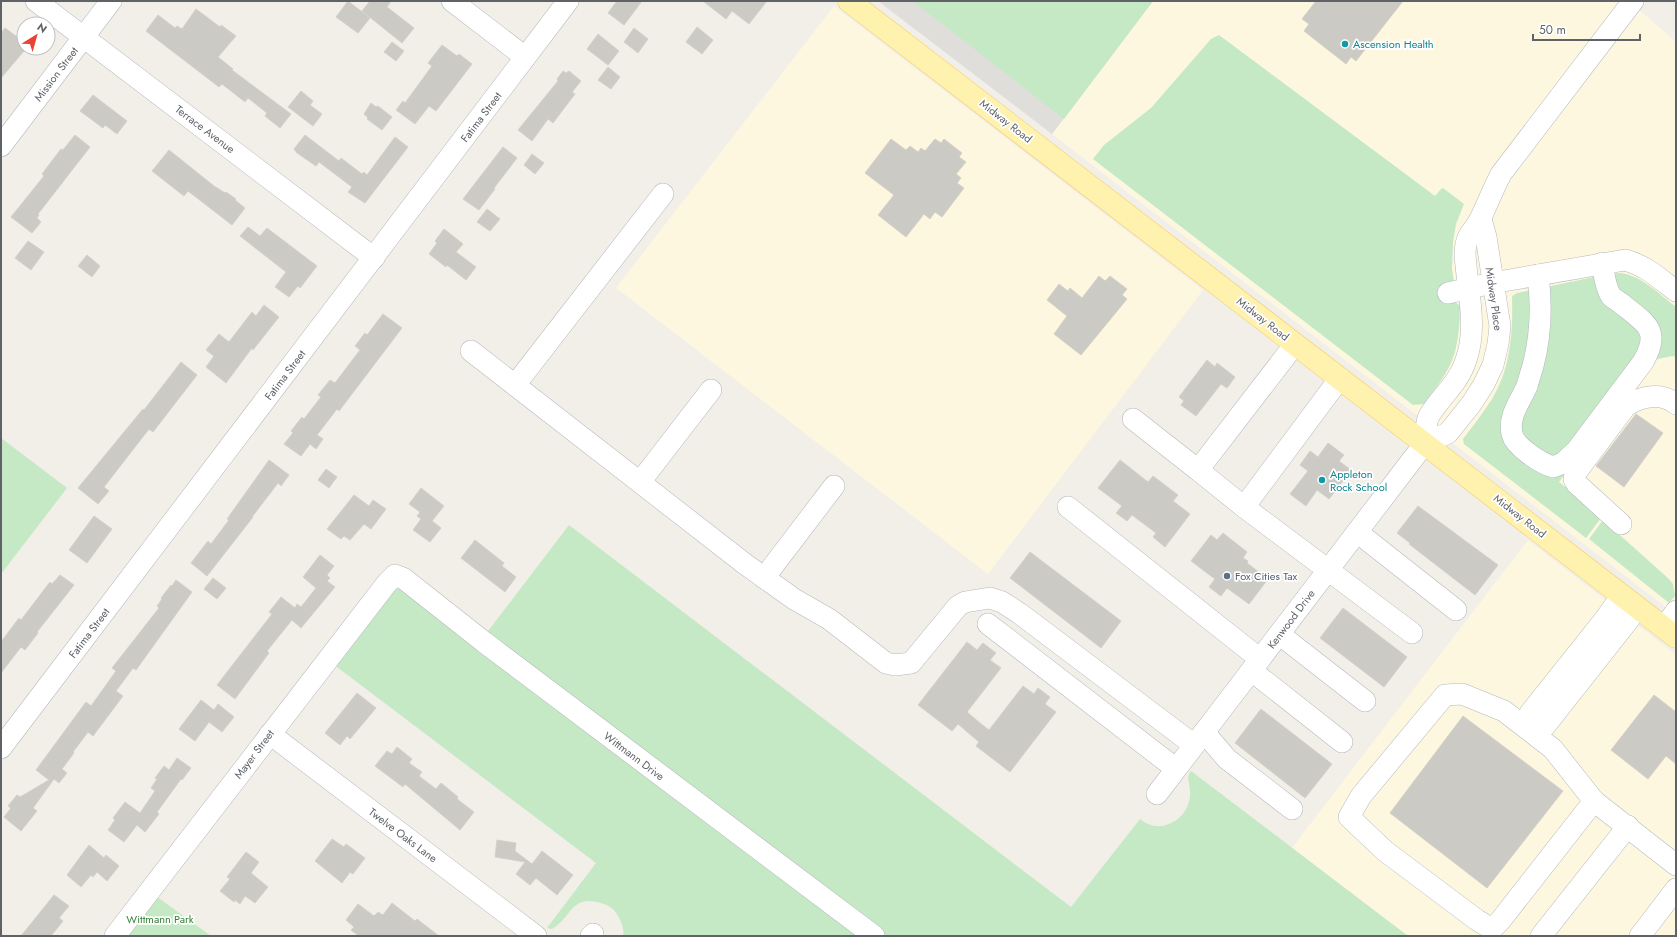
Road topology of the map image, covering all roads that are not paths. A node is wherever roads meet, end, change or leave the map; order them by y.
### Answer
1 (36, 1) edge
2 (111, 1) edge
3 (452, 1) edge
4 (568, 1) edge
5 (849, 1) edge
6 (1632, 1) edge
7 (85, 37) junction
8 (525, 57) junction
9 (1, 146) edge
10 (663, 194) dead end
11 (1481, 219) junction
12 (374, 258) junction
13 (1602, 263) junction
14 (1538, 275) junction
15 (1492, 283) junction
16 (1468, 288) junction
17 (1676, 292) edge
18 (1448, 293) dead end
19 (1295, 344) junction
20 (471, 351) dead end
21 (1340, 378) junction
22 (515, 385) junction
23 (711, 390) dead end
24 (1676, 404) edge
25 (1132, 419) dead end
26 (1425, 443) junction
27 (1198, 470) junction
28 (640, 482) junction
29 (834, 486) dead end
30 (1068, 507) dead end
31 (1244, 507) junction
32 (1621, 524) dead end
33 (1357, 532) junction
34 (1329, 570) junction
35 (395, 575) joint
36 (764, 578) junction
37 (1630, 601) junction
38 (1456, 610) dead end
39 (988, 624) dead end
40 (1672, 625) edge
41 (1412, 633) dead end
42 (1280, 634) junction
43 (1256, 665) junction
44 (1365, 701) dead end
45 (1530, 730) junction
46 (270, 734) junction
47 (1199, 738) junction
48 (1342, 742) dead end
49 (1, 748) edge
50 (1175, 768) junction
51 (1157, 794) dead end
52 (1594, 801) junction
53 (1292, 809) dead end
54 (1628, 826) junction
55 (1676, 865) edge
56 (1676, 889) edge
57 (1497, 932) edge
58 (115, 936) edge
59 (536, 936) edge
60 (874, 936) edge
61 (1541, 936) edge
62 (1640, 936) edge

1 - 7 street, Terrace Avenue
2 - 7 street, Mission Street
3 - 8 street
4 - 8 street, Fatima Street
5 - 19 main road, Midway Road
6 - 11 street
7 - 9 street, Mission Street
7 - 12 street, Terrace Avenue
8 - 12 street, Fatima Street
10 - 22 street
11 - 15 street, Midway Place
11 - 16 street
12 - 49 street, Fatima Street
13 - 14 street
13 - 14 street
13 - 17 street
14 - 15 street
15 - 16 street
15 - 26 street, Midway Place
16 - 18 street
16 - 26 street
19 - 21 main road, Midway Road
19 - 27 street
20 - 22 street
21 - 26 main road, Midway Road
21 - 31 street
22 - 28 street
23 - 28 street
24 - 32 street
25 - 27 street
26 - 33 street, Kenwood Drive
26 - 37 main road, Midway Road
27 - 31 street
28 - 36 street
29 - 36 street
30 - 43 street
31 - 34 street
33 - 34 street, Kenwood Drive
33 - 38 street
34 - 41 street
34 - 42 street, Kenwood Drive
35 - 46 street, Mayer Street
35 - 60 street, Wittmann Drive
36 - 47 street
37 - 40 main road, Midway Road
37 - 45 street
39 - 50 street
42 - 43 street, Kenwood Drive
42 - 44 street
43 - 47 street, Kenwood Drive
43 - 48 street
45 - 52 street
45 - 57 street
46 - 58 street, Mayer Street
46 - 59 street, Twelve Oaks Lane
47 - 50 street, Kenwood Drive
47 - 53 street
50 - 51 street, Kenwood Drive
52 - 54 street
52 - 57 street
54 - 55 street
54 - 61 street
56 - 62 street

